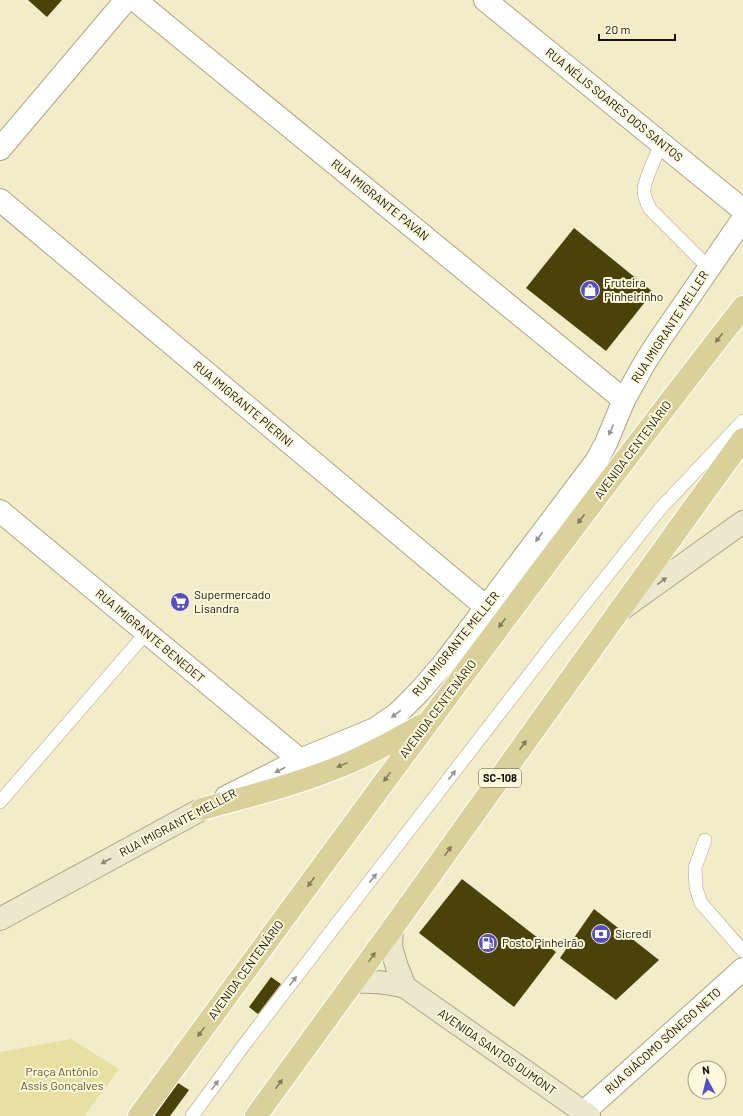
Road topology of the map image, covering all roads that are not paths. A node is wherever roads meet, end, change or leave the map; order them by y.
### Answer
1 (126, 0) edge
2 (135, 0) edge
3 (485, 0) edge
4 (662, 144) junction
5 (0, 149) edge
6 (0, 200) edge
7 (743, 210) edge
8 (743, 219) edge
9 (709, 268) junction
10 (743, 307) edge
11 (624, 400) junction
12 (743, 421) edge
13 (743, 439) edge
14 (0, 511) edge
15 (743, 522) edge
16 (486, 607) junction
17 (619, 611) junction
18 (146, 633) junction
19 (427, 723) junction
20 (300, 760) junction
21 (0, 802) edge
22 (202, 809) junction
23 (705, 840) dead end
24 (2, 914) edge
25 (392, 930) junction
26 (743, 952) edge
27 (743, 969) edge
28 (354, 982) junction
29 (405, 987) junction
30 (586, 1114) edge
31 (139, 1116) edge
32 (192, 1116) edge
33 (256, 1116) edge

1 - 5 street
2 - 11 street, RUA IMIGRANTE PAVAN
3 - 4 street, RUA NÉLIS SOARES DOS SANTOS
4 - 7 street, RUA NÉLIS SOARES DOS SANTOS
4 - 9 lane
6 - 16 street, RUA IMIGRANTE PIERINI
8 - 9 street, RUA IMIGRANTE MELLER
9 - 11 street, RUA IMIGRANTE MELLER
10 -> 19 main road, AVENIDA CENTENÁRIO
11 -> 16 street, RUA IMIGRANTE MELLER
32 -> 12 lane
13 - 17 main road, SC-108
14 - 18 street, RUA IMIGRANTE BENEDET
17 -> 15 main road
16 -> 20 street, RUA IMIGRANTE MELLER
25 -> 17 main road, SC-108
18 - 20 street, RUA IMIGRANTE BENEDET
18 - 21 lane
19 -> 22 main road
19 -> 31 main road, AVENIDA CENTENÁRIO
20 -> 22 street, RUA IMIGRANTE MELLER
22 -> 24 main road, RUA IMIGRANTE MELLER
23 - 26 lane
28 -> 25 main road, SC-108
25 - 29 main road
27 - 30 street, RUA GIÁCOMO SÔNEGO NETO
28 - 29 main road, AVENIDA SANTOS DUMONT
33 -> 28 main road, SC-108
29 - 30 main road, AVENIDA SANTOS DUMONT

